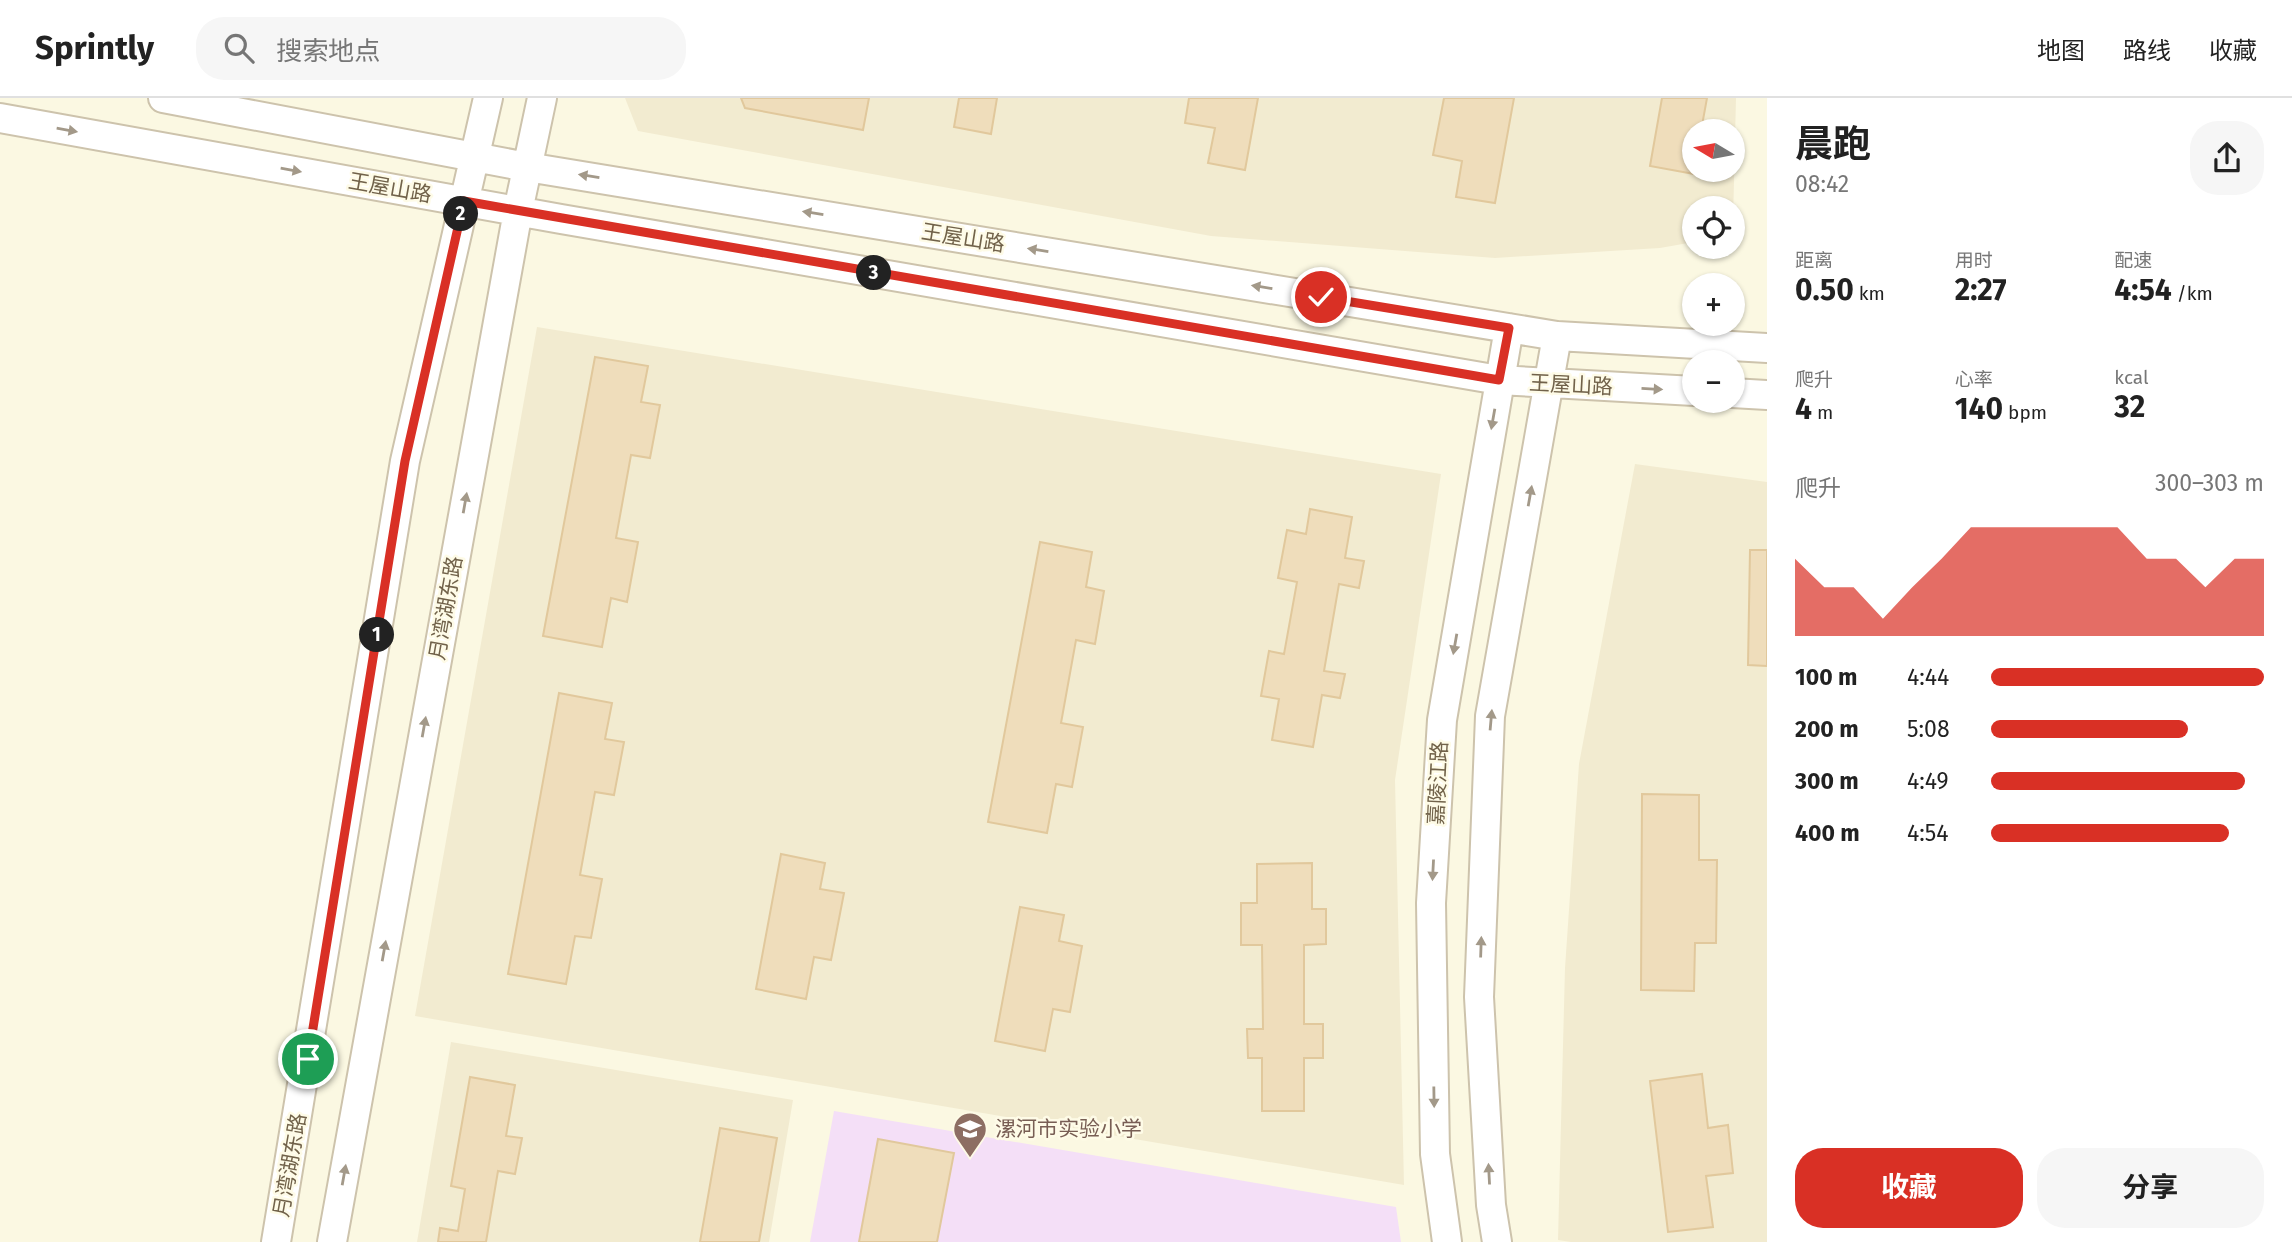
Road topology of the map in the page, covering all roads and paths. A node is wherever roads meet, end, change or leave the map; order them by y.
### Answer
1 (163, 98) edge
2 (488, 98) edge
3 (542, 98) edge
4 (0, 118) edge
5 (474, 157) junction
6 (527, 167) junction
7 (464, 201) junction
8 (518, 211) junction
9 (1509, 328) junction
10 (1557, 336) junction
11 (1767, 348) edge
12 (1499, 380) junction
13 (1550, 384) junction
14 (1682, 390) edge
15 (1745, 394) edge
16 (1767, 395) edge
17 (276, 1242) edge
18 (332, 1242) edge
19 (1447, 1242) edge
20 (1497, 1242) edge

1 - 5 street, 王屋山路
2 - 5 street, 月湾湖东路
3 - 6 street, 月湾湖东路
4 -> 7 street, 王屋山路
5 - 6 street, 王屋山路
5 - 7 street, 月湾湖东路
6 - 8 street, 月湾湖东路
9 -> 6 street, 王屋山路
7 - 8 street, 王屋山路
7 - 17 street, 月湾湖东路
8 - 12 street, 王屋山路
18 -> 8 street, 月湾湖东路
9 - 10 street, 王屋山路
9 - 12 street, 嘉陵江路
10 - 11 street, 王屋山路
10 - 13 street
12 - 13 street, 王屋山路
12 -> 19 street, 嘉陵江路
13 -> 14 street, 王屋山路
20 -> 13 street
15 - 16 street

